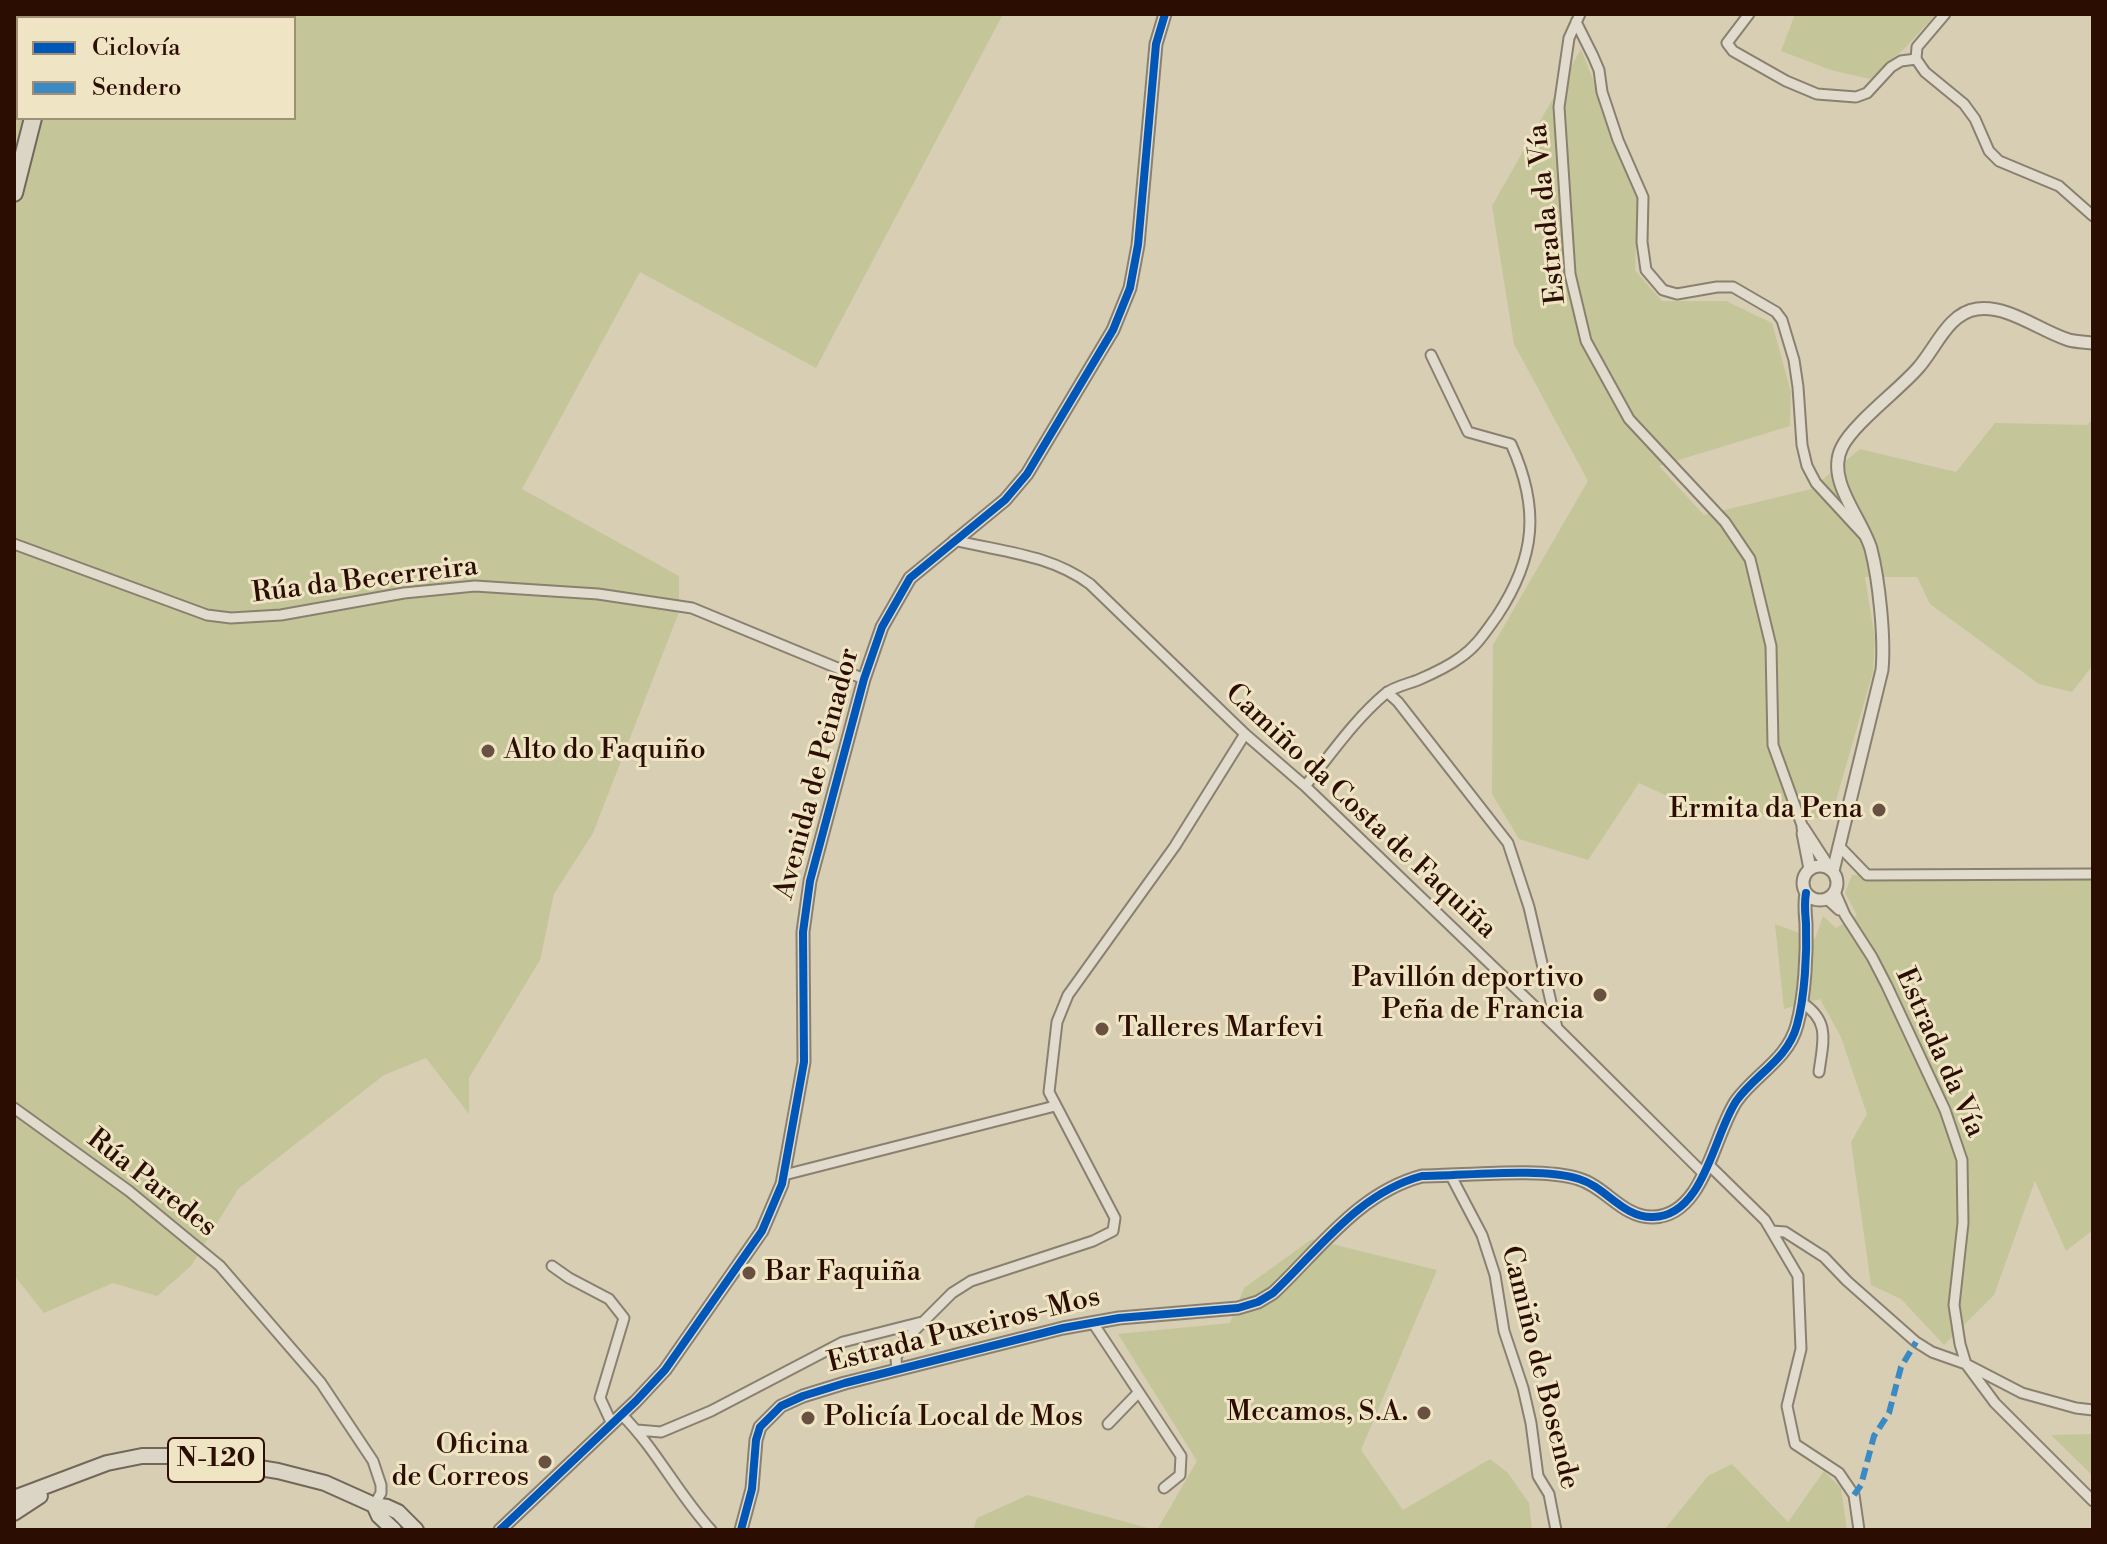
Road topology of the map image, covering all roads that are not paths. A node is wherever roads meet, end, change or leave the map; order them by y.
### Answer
1 (1165, 14) edge
2 (1749, 14) edge
3 (1945, 14) edge
4 (1578, 18) edge
5 (1916, 59) junction
6 (32, 120) edge
7 (14, 193) edge
8 (2093, 216) edge
9 (2093, 343) edge
10 (1431, 355) dead end
11 (1867, 538) junction
12 (954, 540) junction
13 (14, 544) edge
14 (864, 679) junction
15 (1387, 692) junction
16 (1245, 734) junction
17 (1305, 786) junction
18 (1803, 828) junction
19 (1839, 846) junction
20 (1810, 869) junction
21 (1831, 870) junction
22 (2093, 874) edge
23 (1809, 896) junction
24 (1831, 896) junction
25 (1801, 1002) junction
26 (1557, 1028) junction
27 (1819, 1072) dead end
28 (1055, 1106) junction
29 (14, 1108) edge
30 (1707, 1170) junction
31 (784, 1175) junction
32 (1451, 1176) junction
33 (1772, 1231) junction
34 (552, 1266) dead end
35 (922, 1322) junction
36 (1093, 1323) junction
37 (1966, 1364) junction
38 (897, 1370) junction
39 (1138, 1393) junction
40 (2093, 1410) edge
41 (622, 1415) junction
42 (612, 1424) junction
43 (1108, 1424) dead end
44 (637, 1430) junction
45 (57, 1484) junction
46 (1164, 1488) dead end
47 (14, 1498) edge
48 (2093, 1501) edge
49 (374, 1505) junction
50 (14, 1513) edge
51 (394, 1530) edge
52 (416, 1530) edge
53 (500, 1530) edge
54 (711, 1530) edge
55 (741, 1530) edge
56 (1556, 1530) edge
57 (1859, 1530) edge

1 - 12 street, Avenida de Peinador
2 - 5 street
3 - 5 street
4 - 11 street
4 - 18 street, Estrada da Vía
5 - 8 street
6 - 7 highway
9 - 11 street
10 - 15 street
11 - 19 street
12 - 14 street, Avenida de Peinador
12 - 16 street, Camiño da Costa de Faquiña
13 - 14 street, Rúa da Becerreira
14 - 31 street, Avenida de Peinador
15 - 17 street
15 - 26 street
16 - 17 street, Camiño da Costa de Faquiña
16 - 28 street
17 - 26 street, Camiño da Costa de Faquiña
18 - 20 street
18 - 21 street
19 - 21 street
19 - 22 street
20 - 21 street
20 - 23 street
21 - 24 street
23 - 24 street
23 - 25 street, Estrada Puxeiros-Mos
24 - 37 street, Estrada da Vía
25 - 27 street
25 - 30 street, Estrada Puxeiros-Mos
26 - 30 street, Camiño da Costa de Faquiña
28 - 31 street
28 - 35 street
29 - 49 street, Rúa Paredes
30 - 32 street, Estrada Puxeiros-Mos
30 - 33 street, Camiño da Costa de Faquiña
31 - 41 street, Avenida de Peinador
32 - 36 street, Estrada Puxeiros-Mos
32 - 56 street, Camiño de Bosende
33 - 37 street
33 - 57 street
34 - 42 street
35 - 38 street
35 - 44 street
36 - 38 street, Estrada Puxeiros-Mos
36 - 39 street
37 - 40 street
37 - 48 street, Estrada da Vía
38 - 55 street, Estrada Puxeiros-Mos
39 - 43 street
39 - 46 street
41 - 42 street, Avenida de Peinador
41 - 44 street
42 - 53 street, Avenida de Peinador
44 - 54 street
45 - 47 highway, N-120
45 - 49 highway, N-120
45 - 50 highway, N-120
49 - 51 highway, N-120
49 - 52 highway, N-120

